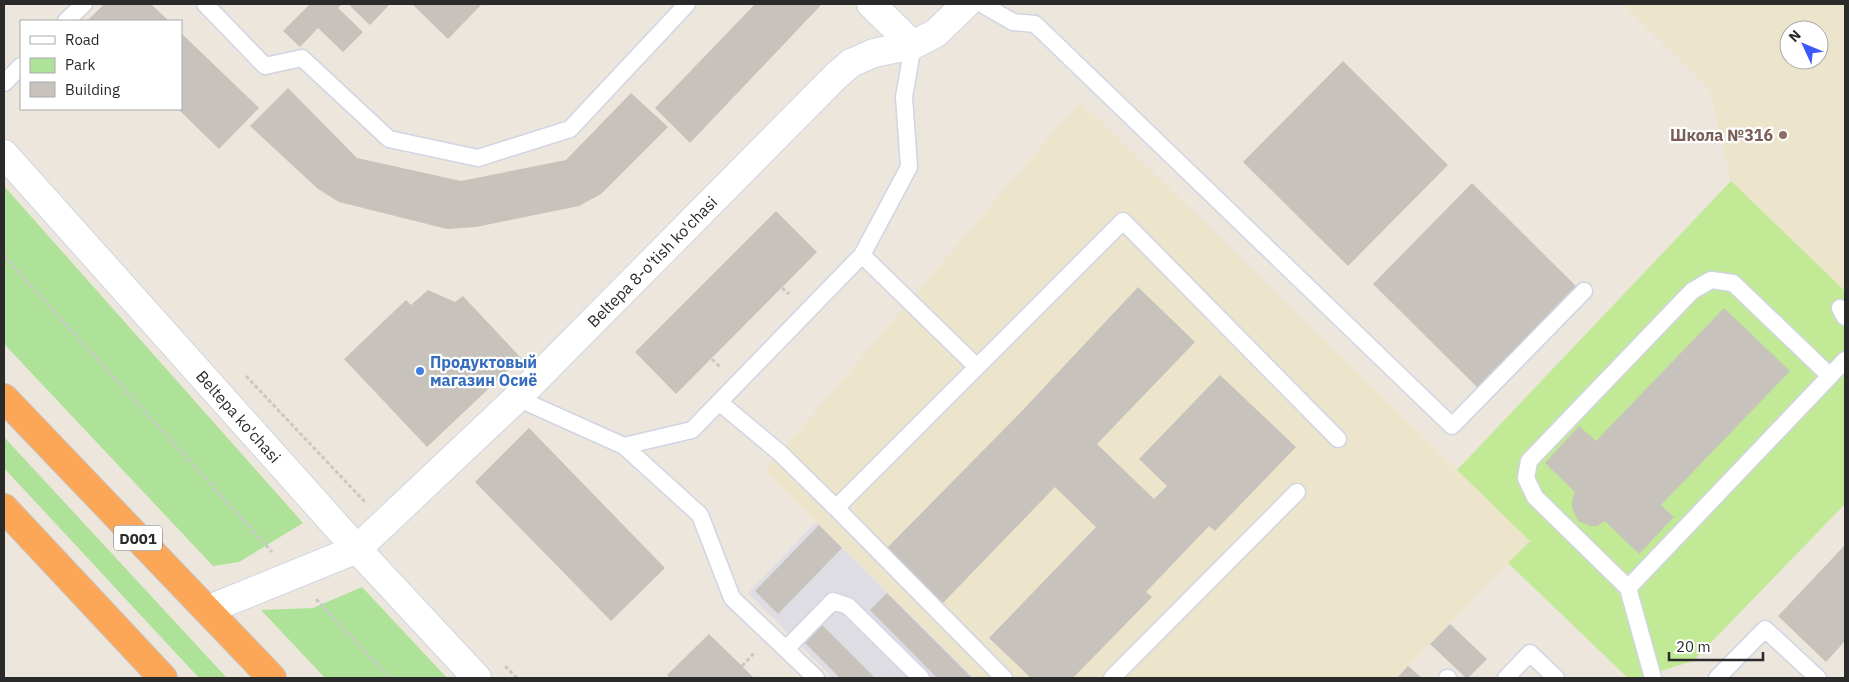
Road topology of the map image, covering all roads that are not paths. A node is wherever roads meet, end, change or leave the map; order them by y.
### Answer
1 (84, 4) edge
2 (205, 4) edge
3 (687, 4) edge
4 (871, 4) edge
5 (966, 4) edge
6 (982, 4) edge
7 (67, 20) edge
8 (913, 45) junction
9 (20, 67) edge
10 (4, 83) edge
11 (4, 154) edge
12 (862, 255) junction
13 (1584, 291) dead end
14 (1845, 360) edge
15 (977, 367) junction
16 (1830, 376) junction
17 (4, 398) edge
18 (517, 398) junction
19 (719, 402) junction
20 (1338, 439) dead end
21 (624, 446) junction
22 (1297, 492) dead end
23 (4, 508) edge
24 (836, 508) junction
25 (358, 549) junction
26 (1628, 588) junction
27 (207, 610) junction
28 (786, 649) junction
29 (163, 678) edge
30 (272, 678) edge
31 (477, 678) edge
32 (816, 678) edge
33 (921, 678) edge
34 (1004, 678) edge
35 (1112, 678) edge
36 (1506, 678) edge
37 (1556, 678) edge
38 (1653, 678) edge
39 (1717, 678) edge
40 (1818, 678) edge

1 - 7 lane
2 - 3 lane
4 - 8 street
5 - 8 street, Beltepa 8-o'tish ko'chasi
6 - 13 lane
8 - 12 lane
8 - 18 street, Beltepa 8-o'tish ko'chasi
9 - 10 lane
11 - 25 street, Beltepa ko'chasi
12 - 15 lane
12 - 19 lane
14 - 16 lane
15 - 20 lane
15 - 24 lane
16 - 26 lane
16 - 26 lane
17 - 27 highway, D001
18 - 21 lane
18 - 25 street, Beltepa 8-o'tish ko'chasi
19 - 21 lane
19 - 24 lane
21 - 28 lane
22 - 35 lane
23 - 29 highway
24 - 34 lane
25 - 27 street
25 - 31 street, Beltepa ko'chasi
26 - 38 lane
27 - 30 highway, D001
28 - 32 lane
28 - 33 lane
36 - 37 lane
39 - 40 lane

